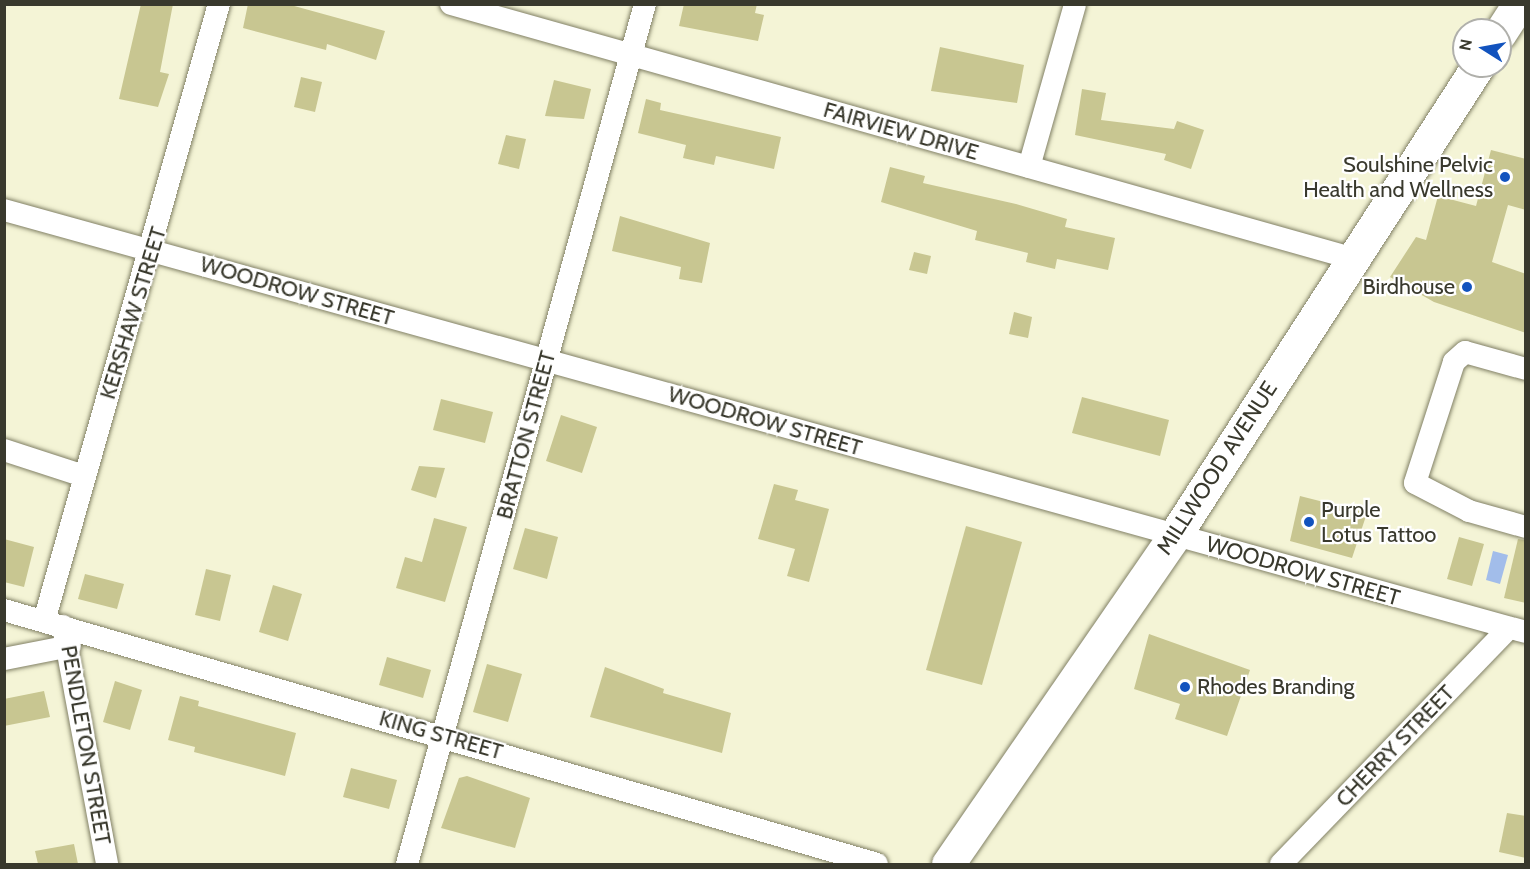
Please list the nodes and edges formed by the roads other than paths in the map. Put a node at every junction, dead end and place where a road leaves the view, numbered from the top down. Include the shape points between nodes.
1 (219, 4) edge
2 (451, 4) edge
3 (645, 4) edge
4 (1075, 4) edge
5 (1519, 4) edge
6 (1510, 18) edge
7 (631, 56) junction
8 (1470, 78) edge
9 (1029, 167) junction
10 (4, 210) edge
11 (152, 251) junction
12 (1352, 258) junction
13 (547, 361) junction
14 (1526, 369) edge
15 (4, 450) edge
16 (84, 476) junction
17 (1526, 527) edge
18 (1175, 535) junction
19 (4, 610) edge
20 (1517, 630) edge
21 (59, 631) junction
22 (4, 659) edge
23 (444, 735) junction
24 (107, 864) edge
25 (406, 864) edge
26 (877, 864) edge
27 (948, 864) edge
28 (1281, 864) edge

1 - 11 street, KERSHAW STREET
2 - 7 street, FAIRVIEW DRIVE
3 - 7 street, BRATTON STREET
4 - 9 street
5 - 6 main road
7 - 9 street, FAIRVIEW DRIVE
7 - 13 street, BRATTON STREET
8 - 12 main road, MILLWOOD AVENUE
9 - 12 street, FAIRVIEW DRIVE
10 - 11 street, WOODROW STREET
11 - 13 street, WOODROW STREET
11 - 16 street, KERSHAW STREET
12 - 18 main road, MILLWOOD AVENUE
13 - 18 street, WOODROW STREET
13 - 23 street, BRATTON STREET
14 - 17 street via 1465,352 1454,362 1415,483 1469,511
15 - 16 street
16 - 21 street, KERSHAW STREET
18 - 20 street, WOODROW STREET
18 - 27 main road, MILLWOOD AVENUE
19 - 21 street, KING STREET
20 - 28 street, CHERRY STREET
21 - 22 street
21 - 23 street, KING STREET
21 - 24 street, PENDLETON STREET
23 - 25 street, BRATTON STREET
23 - 26 street, KING STREET

